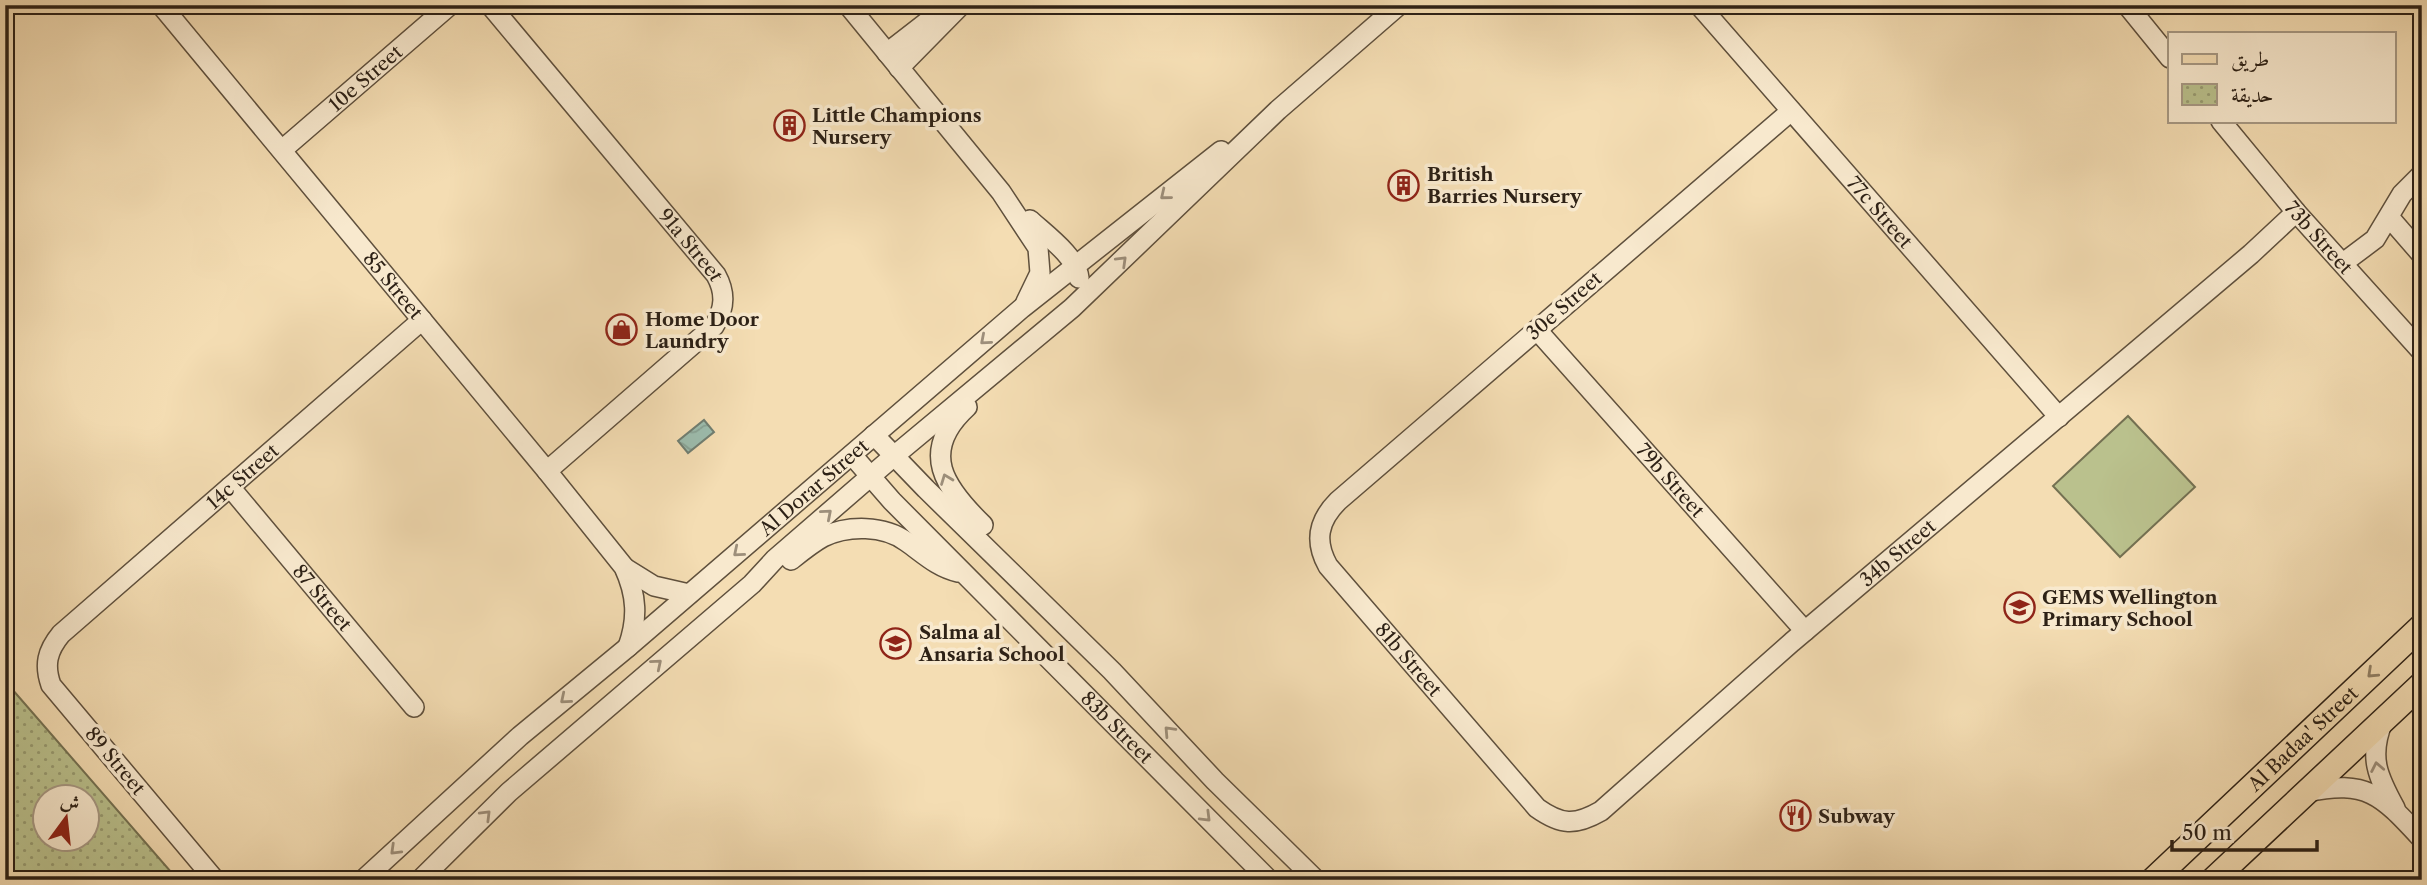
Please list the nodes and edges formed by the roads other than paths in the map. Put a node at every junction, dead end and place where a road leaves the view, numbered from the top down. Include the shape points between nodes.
1 (162, 5) edge
2 (450, 5) edge
3 (490, 5) edge
4 (848, 5) edge
5 (948, 5) edge
6 (961, 5) edge
7 (1399, 5) edge
8 (1699, 5) edge
9 (2127, 5) edge
10 (2168, 56) edge
11 (893, 61) junction
12 (1278, 110) junction
13 (1791, 111) junction
14 (2222, 122) edge
15 (282, 150) junction
16 (2422, 174) edge
17 (1001, 192) junction
18 (2300, 217) junction
19 (2389, 217) junction
20 (2422, 255) edge
21 (2343, 263) junction
22 (1076, 266) junction
23 (1022, 308) junction
24 (1072, 308) junction
25 (422, 320) junction
26 (1537, 330) junction
27 (2422, 352) edge
28 (1001, 366) junction
29 (2059, 417) junction
30 (874, 435) junction
31 (852, 455) junction
32 (894, 456) junction
33 (547, 471) junction
34 (872, 475) junction
35 (230, 487) junction
36 (1338, 501) joint
37 (624, 568) junction
38 (964, 573) junction
39 (1013, 573) junction
40 (752, 583) junction
41 (689, 594) junction
42 (2422, 626) edge
43 (1805, 631) junction
44 (61, 634) joint
45 (628, 647) junction
46 (2422, 684) edge
47 (414, 706) dead end
48 (2383, 720) junction
49 (2307, 792) junction
50 (1537, 808) joint
51 (2397, 812) junction
52 (2422, 839) edge
53 (1246, 856) junction
54 (215, 880) edge
55 (363, 880) edge
56 (420, 880) edge
57 (1247, 880) edge
58 (1269, 880) edge
59 (1316, 880) edge
60 (2153, 880) edge
61 (2213, 880) edge

1 - 15 street, 85 Street
2 - 15 street, 10e Street
3 - 33 street, 91a Street via 716,275 723,292 722,310 714,326
4 - 11 street
5 - 11 street
6 - 11 street
7 - 12 street, Al Dorar Street
8 - 13 street, 77c Street
9 - 10 street
11 - 17 street
12 -> 22 street, Al Dorar Street
24 -> 12 street, Al Dorar Street
13 - 26 street, 30e Street
13 - 29 street, 77c Street
14 - 18 street, 73b Street
15 - 25 street, 85 Street
16 - 19 street via 2402,194
17 - 22 street
17 - 23 street via 1038,248 1041,261 1036,285
18 - 21 street, 73b Street
18 - 29 street, 34b Street via 2279,240 2251,254
19 - 20 street
19 - 21 street via 2366,247
21 - 27 street, 73b Street
22 - 23 street, Al Dorar Street
22 - 24 street via 1079,281
23 -> 30 street, Al Dorar Street
24 - 28 street, Al Dorar Street
25 - 33 street, 85 Street
25 - 35 street, 14c Street
26 - 36 street, 30e Street
26 - 43 street, 79b Street
28 - 32 street, Al Dorar Street
39 -> 28 street, 83b Street via 1002,546 949,487 941,460 950,425
29 - 43 street, 34b Street
30 - 31 street, Al Dorar Street
30 - 32 street, 83b Street
31 - 34 street, 83b Street
31 -> 41 street, Al Dorar Street
32 - 34 street, Al Dorar Street
32 - 39 street, 83b Street
33 - 37 street, 85 Street
34 - 38 street, 83b Street
40 -> 34 street, Al Dorar Street
35 - 44 street, 14c Street
35 - 47 street, 87 Street
36 - 50 street, 81b Street via 1327,512 1319,532 1328,566
37 - 41 street, 85 Street via 654,586
37 - 45 street, 85 Street via 636,615
38 - 40 street, 83b Street via 939,565 890,533 859,529 823,537
38 -> 53 street, 83b Street
59 -> 39 street, 83b Street
56 -> 40 street, Al Dorar Street via 509,792
41 - 45 street, Al Dorar Street
42 -> 60 main road, Al Badaa' Street
43 - 50 street, 34b Street via 1601,811 1586,820 1568,822
44 - 54 street, 89 Street via 47,658 51,685
45 -> 55 street, Al Dorar Street via 520,736
46 - 48 main road
48 - 49 main road
51 -> 48 street via 2376,764 2376,740
49 - 51 street via 2358,788
49 - 61 main road
51 - 52 street
53 - 57 street
53 - 58 street, 83b Street

